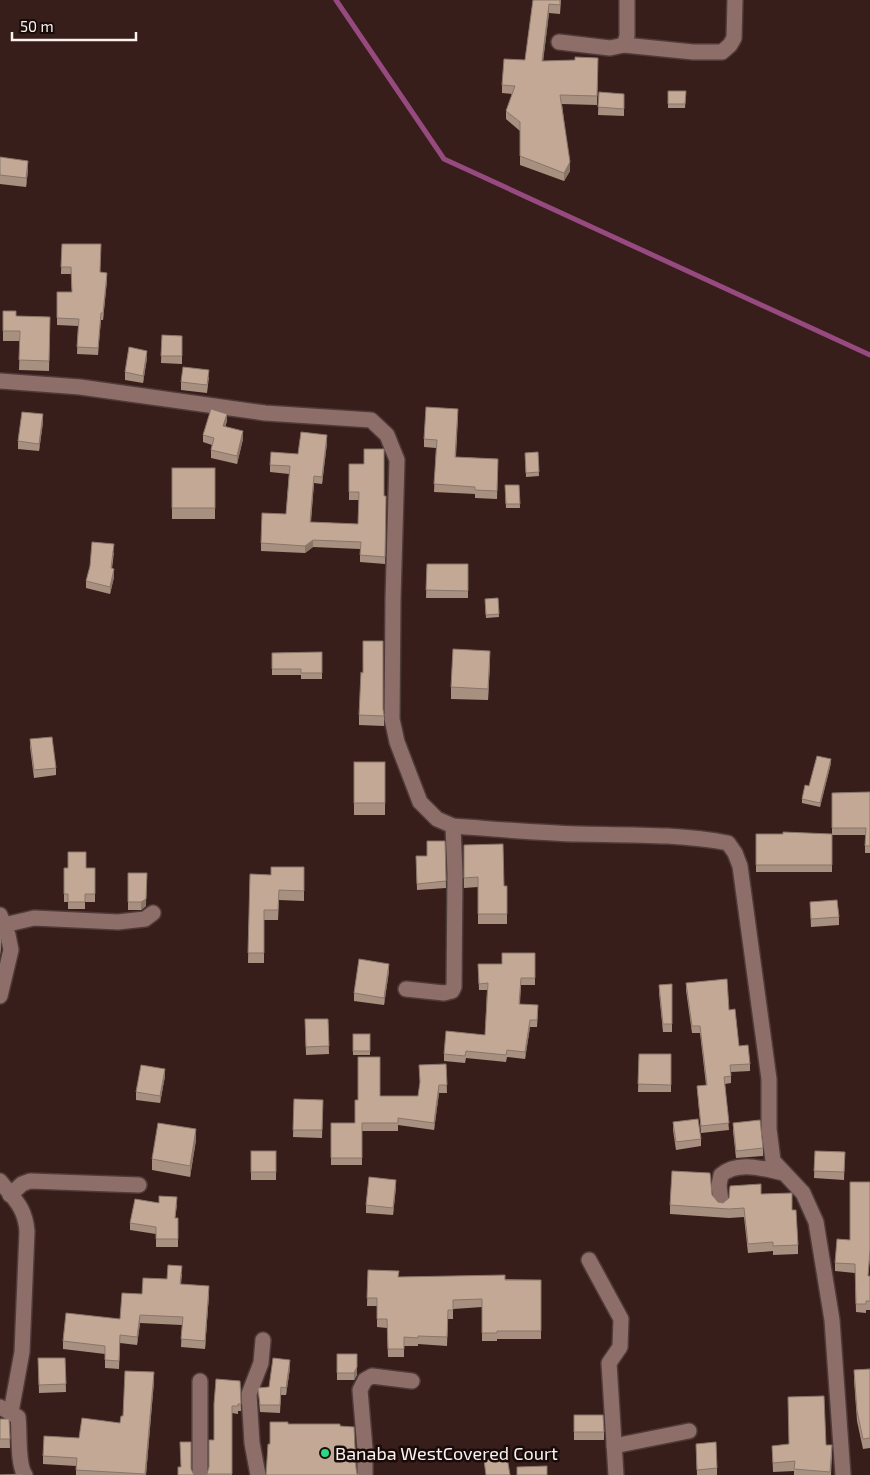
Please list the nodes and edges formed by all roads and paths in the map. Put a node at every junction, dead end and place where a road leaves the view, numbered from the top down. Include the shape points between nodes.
1 (627, 0) edge
2 (735, 0) edge
3 (559, 42) dead end
4 (624, 45) junction
5 (0, 381) edge
6 (453, 826) junction
7 (153, 913) dead end
8 (2, 920) edge
9 (406, 989) dead end
10 (0, 996) edge
11 (784, 1173) junction
12 (3, 1186) edge
13 (139, 1186) dead end
14 (721, 1202) edge
15 (589, 1260) dead end
16 (263, 1340) dead end
17 (200, 1381) dead end
18 (412, 1381) dead end
19 (6, 1409) edge
20 (689, 1431) dead end
21 (614, 1446) junction
22 (25, 1475) edge
23 (200, 1475) edge
24 (258, 1475) edge
25 (365, 1475) edge
26 (616, 1475) edge
27 (843, 1475) edge

1 - 4 street
2 - 4 street via 734,38 722,52
3 - 4 street via 610,48
5 - 6 street via 80,387 265,413 371,420 387,435 397,460 392,719 397,742 420,802 437,819
6 - 9 street via 454,987 444,993
6 - 11 street via 728,843 740,866 769,1079 768,1129 773,1161
7 - 8 street via 145,918 118,922 34,918
8 - 10 street via 11,950
11 - 14 street via 746,1166 726,1170 719,1185
11 - 27 street via 803,1194 816,1222 832,1320
12 - 13 street via 30,1181
12 - 19 street via 26,1217 27,1231 22,1352
15 - 21 street via 621,1319 620,1347 609,1363
16 - 24 street via 260,1363 249,1394
17 - 23 street
18 - 25 street via 372,1376 365,1380 360,1390
19 - 22 street via 18,1417
20 - 21 street
21 - 26 street

